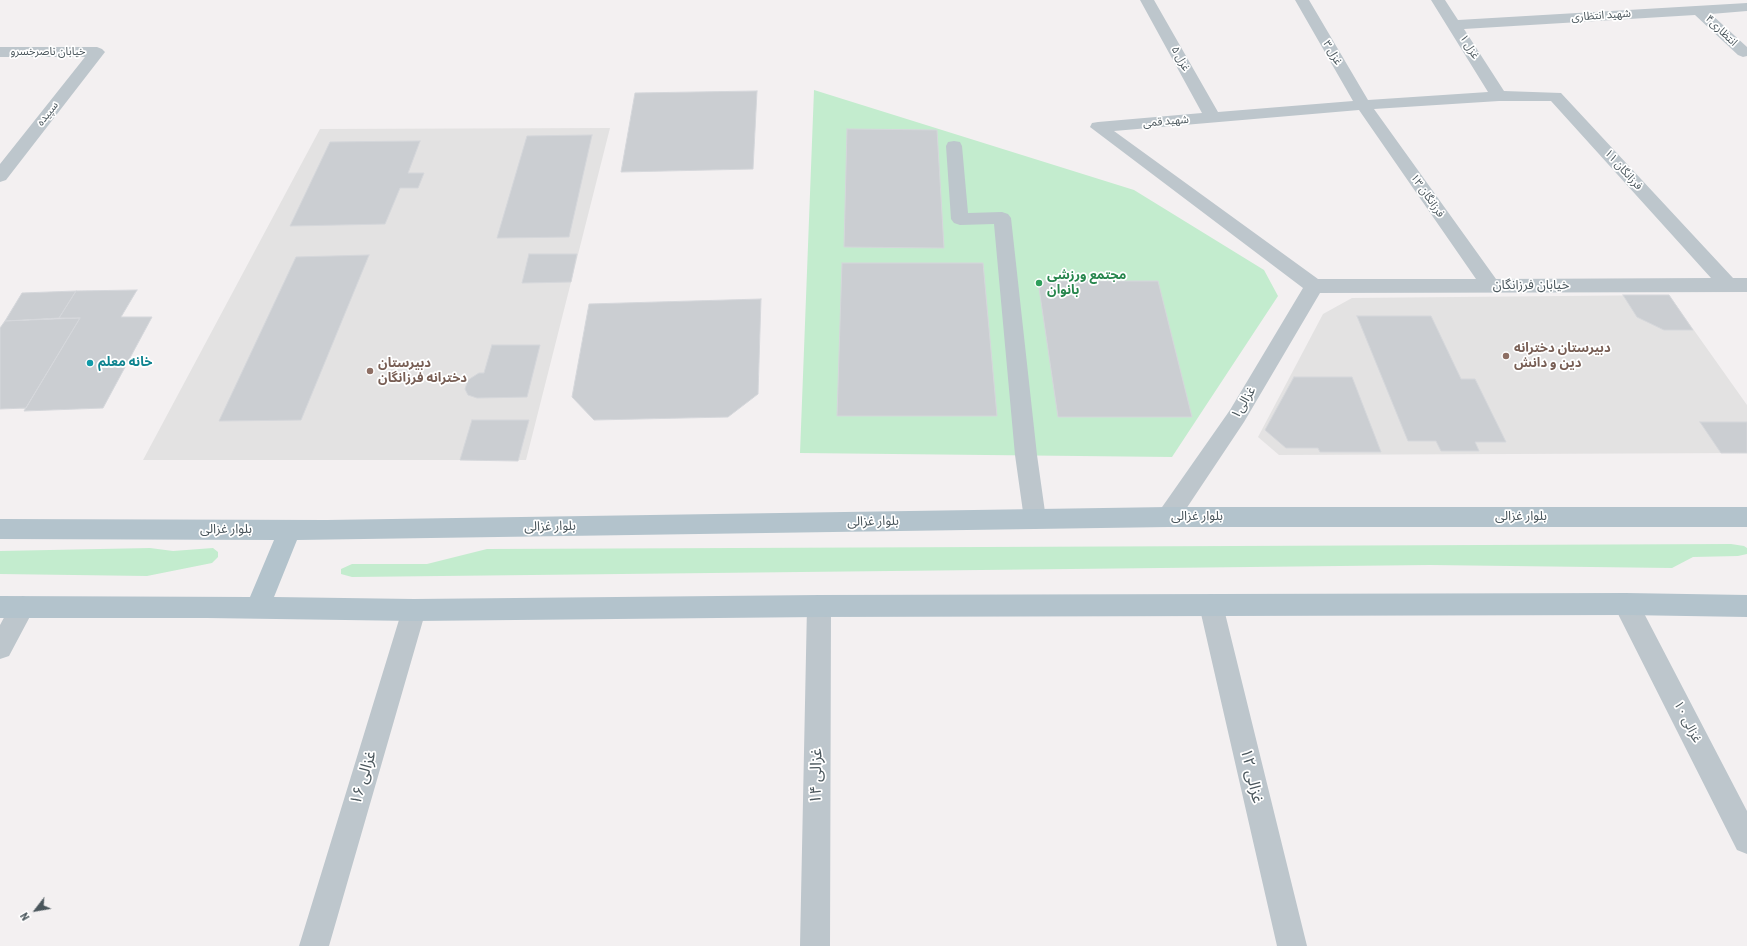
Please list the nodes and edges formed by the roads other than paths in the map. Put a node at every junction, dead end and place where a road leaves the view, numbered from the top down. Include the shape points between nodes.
1 (1147, 0) edge
2 (1302, 0) edge
3 (1438, 0) edge
4 (1747, 7) edge
5 (1699, 10) junction
6 (1456, 25) junction
7 (0, 52) edge
8 (97, 52) joint
9 (1743, 52) dead end
10 (1499, 96) junction
11 (1363, 105) junction
12 (1213, 118) junction
13 (954, 146) dead end
14 (0, 176) edge
15 (1728, 285) junction
16 (1747, 285) edge
17 (1314, 286) junction
18 (1491, 286) junction
19 (1747, 517) edge
20 (1168, 518) junction
21 (1034, 519) junction
22 (0, 529) edge
23 (290, 530) junction
24 (1626, 604) junction
25 (1211, 605) junction
26 (819, 606) junction
27 (1747, 606) edge
28 (11, 607) edge
29 (257, 608) junction
30 (414, 610) junction
31 (0, 648) edge
32 (1747, 840) edge
33 (314, 946) edge
34 (815, 946) edge
35 (1292, 946) edge

1 - 12 street, غزل ۵
2 - 11 street, غزل ۳
3 - 6 street, غزل ۱
4 - 5 street, شهید انتظاری
5 - 6 street, شهید انتظاری
5 - 9 street, انتظاری۴
6 - 10 street, غزل ۱
7 - 8 street, خیابان ناصرخسرو
8 - 14 street, سپیده
10 - 11 street, شهید قمی
10 - 15 street, فرزانگان ۱۱ via 1555,96
11 - 12 street, شهید قمی
11 - 18 street, فرزانگان ۱۳
12 - 17 street, شهید قمی via 1098,127
13 - 21 street via 960,219 1002,218
15 - 16 street, خیابان فرزانگان
15 - 18 street, خیابان فرزانگان
17 - 18 street, خیابان فرزانگان
17 - 20 street, غزالی۱ via 1237,416
19 - 20 main road, بلوار غزالی
20 - 21 main road, بلوار غزالی
21 - 23 main road, بلوار غزالی
22 - 23 main road, بلوار غزالی
23 - 29 main road
24 - 25 main road
24 - 27 main road
24 - 32 street, غزالی ۱۰
25 - 26 main road
25 - 35 street, غزالی ۱۲
26 - 30 main road
26 - 34 street, غزالی ۱۴
28 - 29 main road
28 - 31 street
29 - 30 main road
30 - 33 street, غزالی ۱۶

